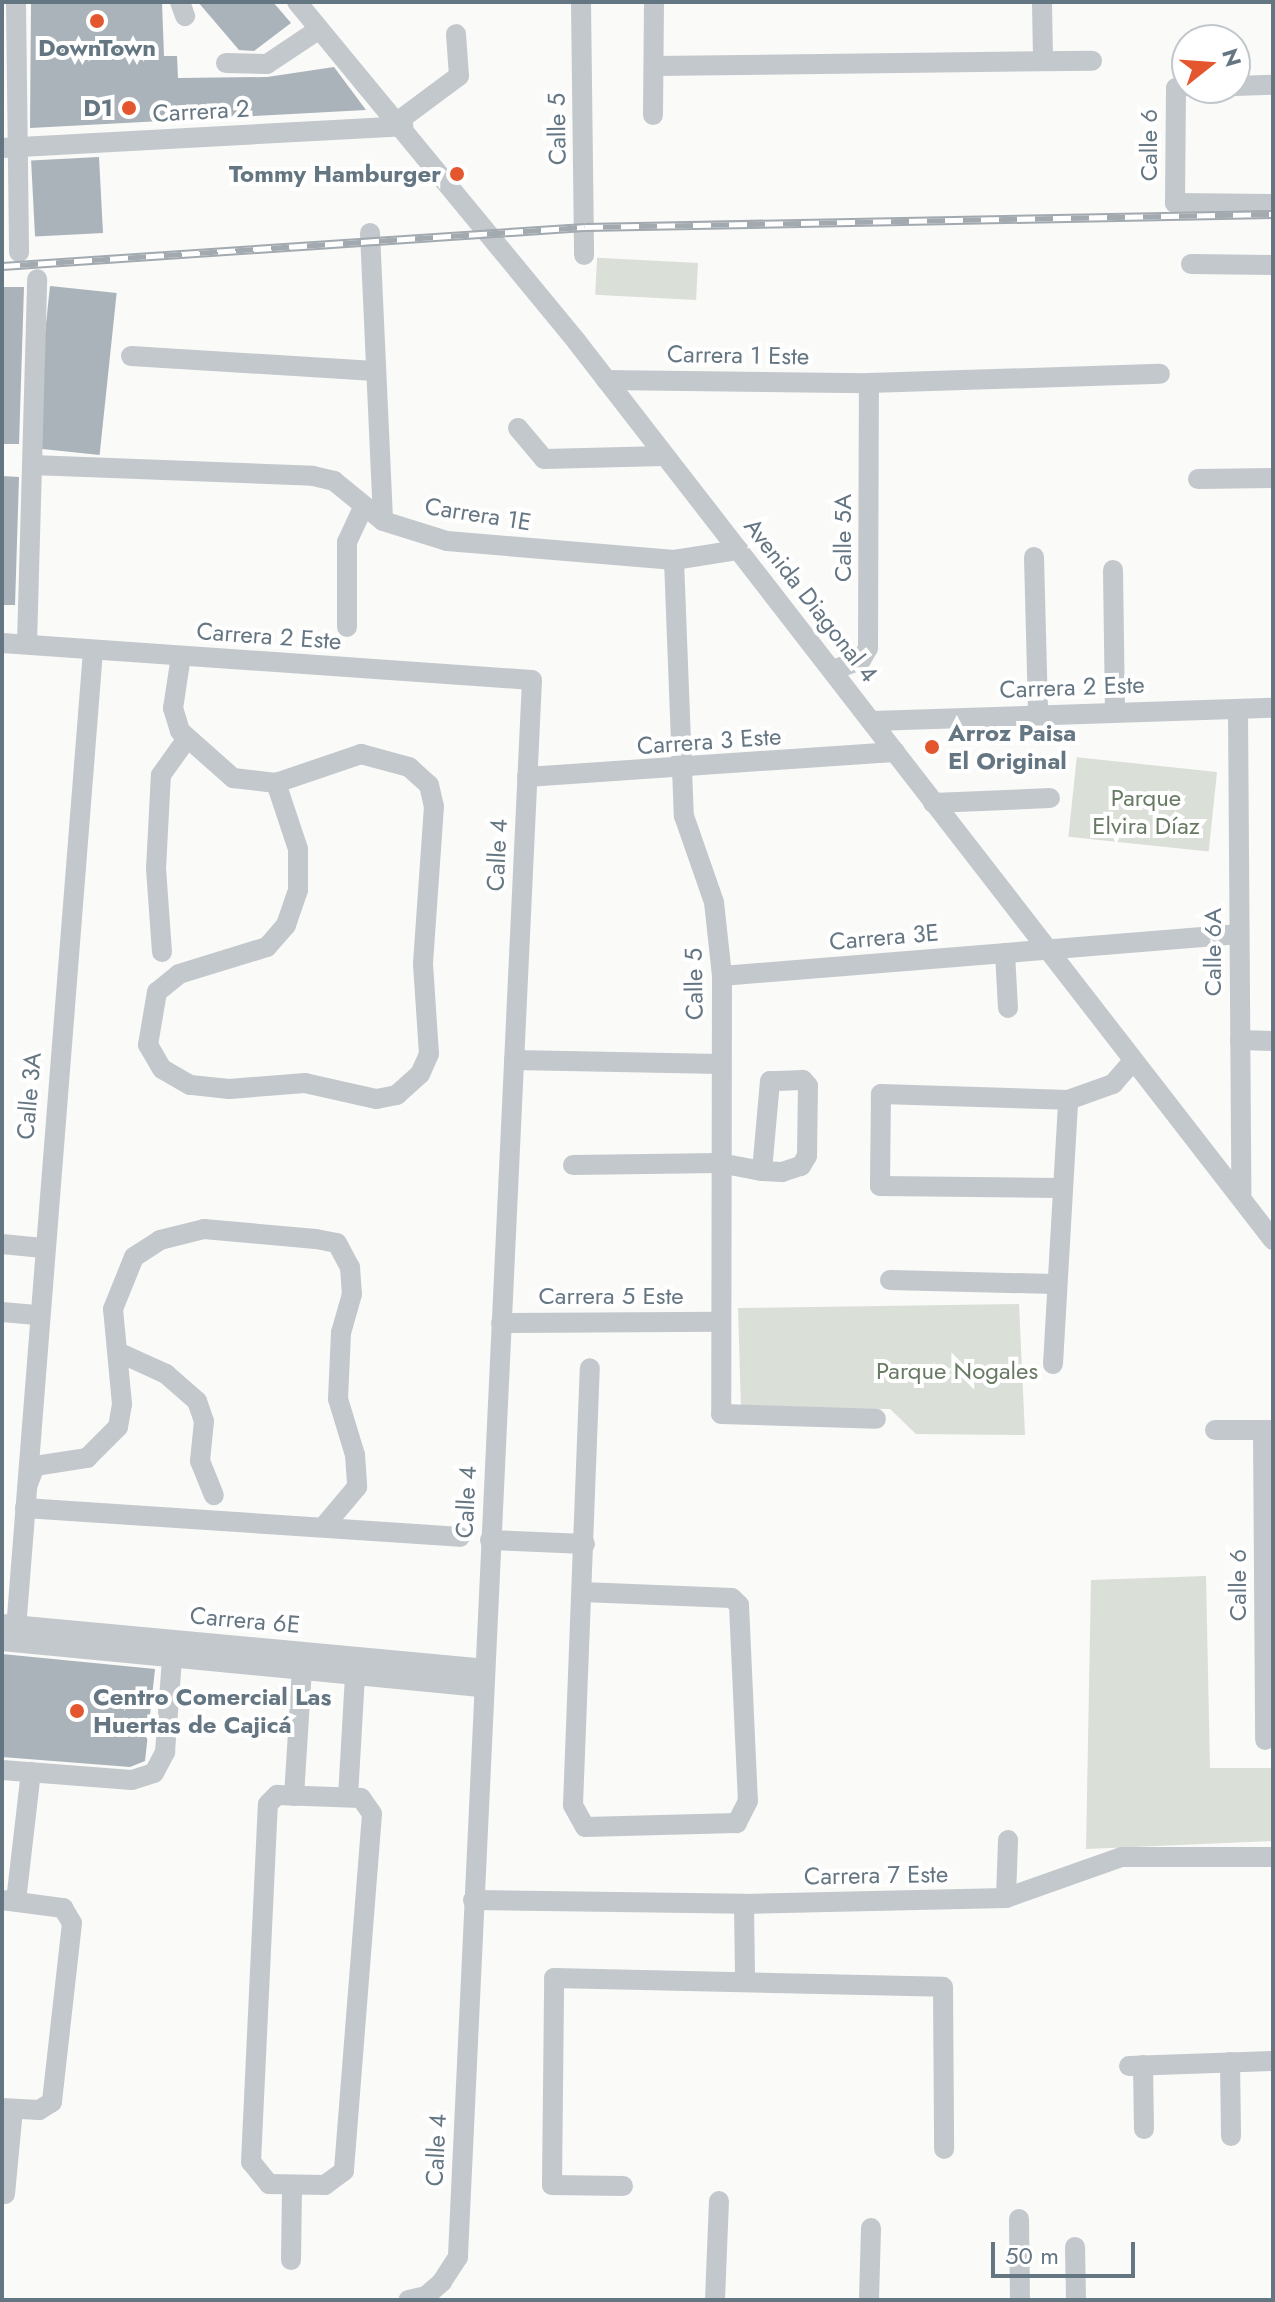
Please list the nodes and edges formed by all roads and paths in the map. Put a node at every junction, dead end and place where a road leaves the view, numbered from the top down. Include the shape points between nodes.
1 (16, 2) edge
2 (297, 2) edge
3 (581, 2) edge
4 (654, 2) edge
5 (1042, 2) edge
6 (318, 30) junction
7 (456, 34) dead end
8 (1043, 61) junction
9 (1092, 61) dead end
10 (226, 63) dead end
11 (656, 66) junction
12 (1273, 85) edge
13 (1251, 86) edge
14 (1180, 104) edge
15 (653, 115) dead end
16 (400, 124) junction
17 (10, 147) edge
18 (1273, 204) edge
19 (370, 233) dead end
20 (19, 252) dead end
21 (584, 255) dead end
22 (1191, 264) dead end
23 (1273, 265) edge
24 (37, 279) dead end
25 (131, 356) dead end
26 (375, 371) junction
27 (1160, 374) dead end
28 (606, 380) junction
29 (869, 383) junction
30 (518, 428) dead end
31 (664, 456) junction
32 (32, 465) junction
33 (1273, 478) edge
34 (1198, 479) dead end
35 (363, 508) junction
36 (383, 521) junction
37 (738, 550) junction
38 (1034, 557) dead end
39 (674, 560) junction
40 (1113, 570) dead end
41 (347, 627) dead end
42 (2, 643) edge
43 (27, 644) junction
44 (93, 650) junction
45 (181, 656) junction
46 (833, 670) junction
47 (532, 680) joint
48 (1273, 708) edge
49 (1238, 709) junction
50 (1115, 712) junction
51 (1038, 713) junction
52 (873, 721) junction
53 (186, 740) junction
54 (895, 752) junction
55 (679, 771) junction
56 (527, 777) junction
57 (276, 783) junction
58 (1050, 798) dead end
59 (933, 803) junction
60 (1239, 934) junction
61 (1050, 950) junction
62 (162, 952) dead end
63 (1005, 953) junction
64 (722, 976) junction
65 (1008, 1008) dead end
66 (1240, 1040) junction
67 (1273, 1041) edge
68 (514, 1060) junction
69 (1131, 1063) junction
70 (720, 1064) junction
71 (1068, 1100) junction
72 (720, 1163) junction
73 (573, 1165) dead end
74 (762, 1171) junction
75 (1060, 1188) junction
76 (1241, 1195) junction
77 (1273, 1240) edge
78 (2, 1244) edge
79 (43, 1248) junction
80 (890, 1280) dead end
81 (1055, 1284) junction
82 (2, 1312) edge
83 (36, 1315) junction
84 (720, 1322) junction
85 (501, 1323) junction
86 (120, 1353) junction
87 (1053, 1364) dead end
88 (590, 1368) dead end
89 (876, 1419) dead end
90 (1215, 1430) dead end
91 (1268, 1430) edge
92 (27, 1487) junction
93 (214, 1495) dead end
94 (25, 1508) junction
95 (325, 1525) junction
96 (460, 1537) dead end
97 (490, 1540) junction
98 (585, 1544) junction
99 (582, 1592) junction
100 (9, 1633) edge
101 (172, 1658) junction
102 (302, 1670) junction
103 (355, 1675) junction
104 (484, 1678) junction
105 (1265, 1740) dead end
106 (2, 1770) edge
107 (31, 1772) junction
108 (294, 1796) junction
109 (348, 1797) junction
110 (1008, 1840) dead end
111 (1273, 1857) edge
112 (1006, 1898) junction
113 (9, 1900) edge
114 (473, 1900) junction
115 (744, 1904) junction
116 (745, 1979) junction
117 (1273, 2061) edge
118 (1230, 2062) junction
119 (8, 2108) edge
120 (1144, 2129) dead end
121 (1231, 2136) dead end
122 (944, 2149) dead end
123 (623, 2186) dead end
124 (292, 2187) junction
125 (5, 2194) dead end
126 (719, 2201) dead end
127 (1019, 2219) dead end
128 (871, 2228) dead end
129 (1075, 2247) dead end
130 (291, 2260) dead end
131 (408, 2300) edge
132 (715, 2300) edge
133 (869, 2300) edge
134 (1020, 2300) edge
135 (1076, 2300) edge

1 - 17 street
2 - 6 street, Avenida Diagonal 4
3 - 21 street, Calle 5
4 - 11 street
5 - 8 street
6 - 10 street via 267,64
6 - 16 street, Avenida Diagonal 4
7 - 16 street via 459,76
8 - 9 street
8 - 11 street
11 - 15 street
12 - 13 street
14 - 18 street, Calle 6 via 1175,203
16 - 17 street, Carrera 2
16 - 28 street, Avenida Diagonal 4
17 - 20 street
19 - 26 street
22 - 23 street
24 - 32 street
25 - 26 street
26 - 36 street
27 - 29 street, Carrera 1 Este
28 - 29 street, Carrera 1 Este
28 - 31 street, Avenida Diagonal 4
29 - 46 street, Calle 5A via 868,648 861,660
30 - 31 street via 538,457 572,461
31 - 37 street, Avenida Diagonal 4
32 - 35 street, Carrera 1E via 313,476 334,481
32 - 43 street
33 - 34 street
35 - 36 street, Carrera 1E
35 - 41 street via 347,542
36 - 39 street, Carrera 1E via 447,541
37 - 39 street, Carrera 1E
37 - 46 street, Avenida Diagonal 4
38 - 51 street
39 - 55 street, Calle 5
40 - 50 street
42 - 43 street, Carrera 2 Este
43 - 44 street, Carrera 2 Este
44 - 45 street, Carrera 2 Este
44 - 79 street, Calle 3A
45 - 47 street, Carrera 2 Este
45 - 53 street via 173,708
46 - 52 street, Avenida Diagonal 4
47 - 56 street, Calle 4
48 - 49 street, Carrera 2 Este
49 - 50 street, Carrera 2 Este
49 - 60 street, Calle 6A
50 - 51 street, Carrera 2 Este
51 - 52 street, Carrera 2 Este
52 - 54 street, Avenida Diagonal 4
53 - 57 street via 233,778
53 - 62 street via 161,775 156,883
54 - 55 street, Carrera 3 Este
54 - 59 street, Avenida Diagonal 4
55 - 56 street, Carrera 3 Este
55 - 64 street, Calle 5 via 693,853 714,902
56 - 68 street, Calle 4
57 - 57 street via 361,754 409,767 429,785 434,806 423,964 429,1054 420,1074 397,1095 376,1099 305,1083 229,1089 190,1085 162,1069 148,1045 157,992 179,974 267,947 286,925 298,890 298,849
58 - 59 street
59 - 61 street, Avenida Diagonal 4
60 - 61 street, Carrera 3E
60 - 66 street, Calle 6A
61 - 63 street, Carrera 3E
61 - 69 street, Avenida Diagonal 4
63 - 64 street, Carrera 3E
63 - 65 street
64 - 70 street, Calle 5
66 - 67 street
66 - 76 street, Calle 6A
68 - 70 street
68 - 85 street, Calle 4
69 - 71 street via 1113,1084
69 - 76 street, Avenida Diagonal 4
70 - 72 street, Calle 5
71 - 75 street
71 - 75 street via 881,1094 880,1186
72 - 73 street
72 - 74 street
72 - 84 street, Calle 5
74 - 74 street via 770,1081 803,1080 808,1086 807,1156 782,1172
75 - 81 street
76 - 77 street, Avenida Diagonal 4
78 - 79 street
79 - 83 street, Calle 3A
80 - 81 street
81 - 87 street
82 - 83 street
83 - 92 street, Calle 3A
84 - 85 street, Carrera 5 Este
84 - 89 street, Calle 5 via 721,1414
85 - 97 street, Calle 4
86 - 92 street via 122,1404 118,1427 105,1446 68,1465 35,1466
86 - 93 street via 166,1374 197,1401 204,1421 200,1461
86 - 95 street via 113,1309 120,1281 134,1257 160,1240 204,1229 337,1243 350,1267 338,1399 355,1455 357,1487
88 - 98 street
90 - 91 street
91 - 105 street, Calle 6
92 - 94 street, Calle 3A
94 - 95 street
94 - 100 street, Calle 3A
95 - 96 street
97 - 98 street
97 - 104 street, Calle 4
98 - 99 street
99 - 99 street via 573,1805 578,1818 585,1827 737,1823 748,1801 739,1605 732,1598
100 - 101 street, Carrera 6E
100 - 104 street, Carrera 6E
101 - 102 street, Carrera 6E
101 - 107 street via 165,1752 154,1773 132,1780
102 - 103 street, Carrera 6E
102 - 108 street
103 - 104 street, Carrera 6E
103 - 109 street
104 - 114 street, Calle 4
106 - 107 street
107 - 113 street
108 - 109 street
108 - 124 street via 277,1795 268,1804 251,2162 269,2184
109 - 124 street via 361,1798 372,1814 344,2171 335,2183
110 - 112 street
111 - 112 street, Carrera 7 Este via 1122,1857
112 - 115 street, Carrera 7 Este
113 - 119 street via 63,1908 72,1923 52,2102 39,2110
114 - 115 street, Carrera 7 Este
114 - 131 street, Calle 4 via 458,2257 426,2296
115 - 116 street
116 - 122 street via 943,1987
116 - 123 street via 554,1978 552,2185
117 - 118 street
118 - 120 street via 1136,2066
118 - 121 street
119 - 125 street
124 - 130 street
126 - 132 street
127 - 134 street
128 - 133 street
129 - 135 street

